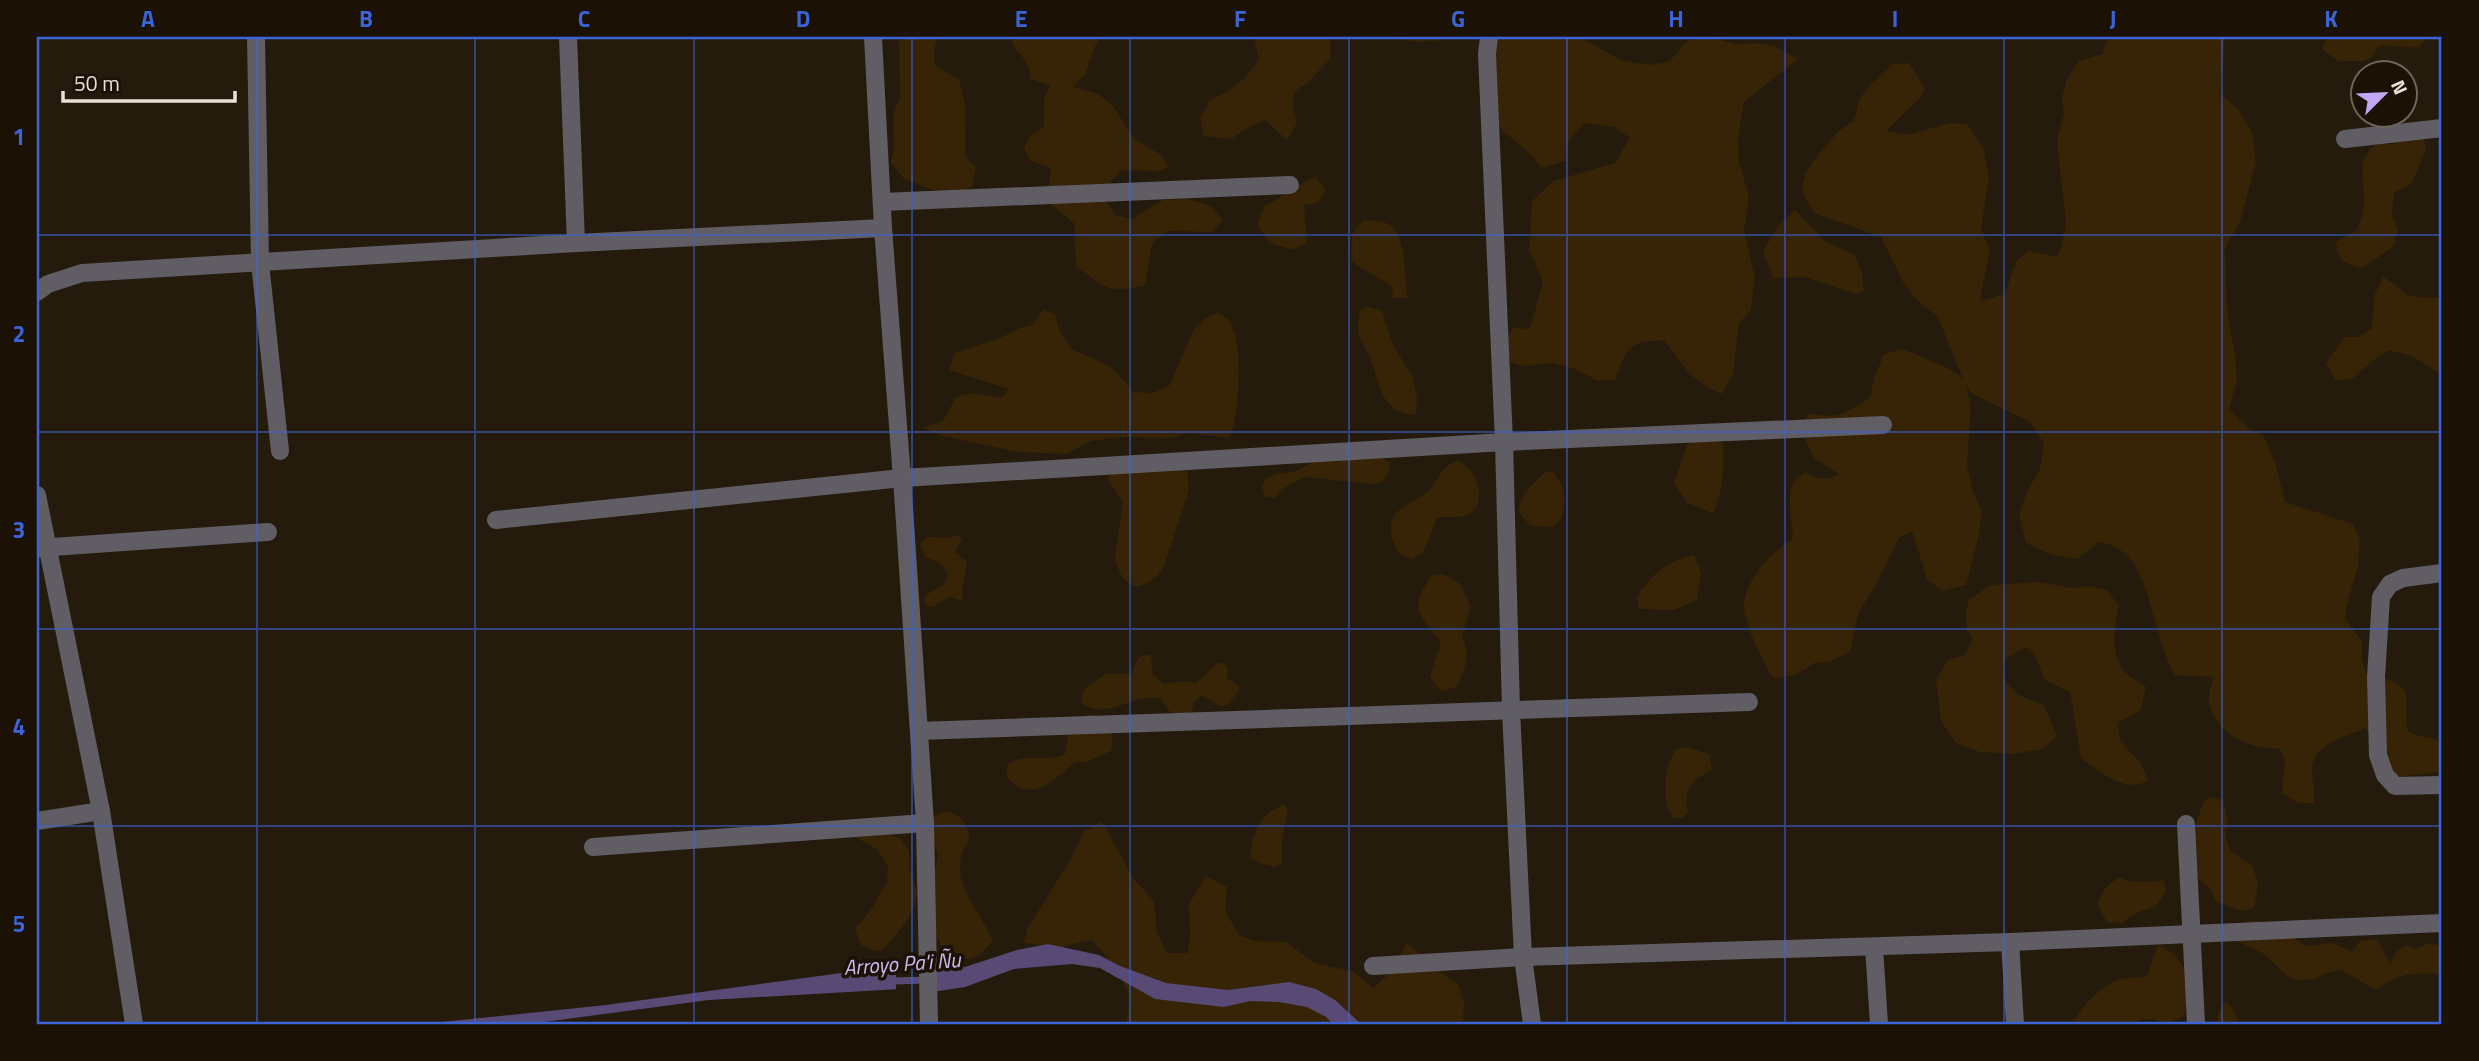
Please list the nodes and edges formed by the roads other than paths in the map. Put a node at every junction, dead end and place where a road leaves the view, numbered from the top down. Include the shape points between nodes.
1 (256, 37) edge
2 (568, 37) edge
3 (873, 37) edge
4 (1489, 37) edge
5 (2442, 128) edge
6 (2345, 139) dead end
7 (1290, 185) dead end
8 (882, 202) junction
9 (883, 228) junction
10 (576, 243) junction
11 (260, 263) junction
12 (37, 292) edge
13 (1883, 425) dead end
14 (1504, 442) junction
15 (279, 451) dead end
16 (902, 478) junction
17 (37, 495) edge
18 (496, 520) dead end
19 (268, 532) dead end
20 (42, 548) edge
21 (2442, 573) edge
22 (1749, 702) dead end
23 (1511, 710) junction
24 (919, 731) junction
25 (2442, 785) edge
26 (100, 811) junction
27 (37, 821) edge
28 (925, 823) junction
29 (2186, 824) dead end
30 (593, 846) dead end
31 (2442, 923) edge
32 (2190, 936) junction
33 (2010, 942) junction
34 (1874, 947) junction
35 (1523, 957) junction
36 (1373, 966) dead end
37 (134, 1024) edge
38 (929, 1024) edge
39 (1532, 1024) edge
40 (1879, 1024) edge
41 (2015, 1024) edge
42 (2196, 1024) edge

1 - 11 street
2 - 10 street
3 - 8 street
4 - 14 street
5 - 6 street
7 - 8 street
8 - 9 street
9 - 10 street
9 - 16 street
10 - 11 street
11 - 12 street via 82,273
11 - 15 street
13 - 14 street
14 - 16 street
14 - 23 street
16 - 18 street
16 - 24 street
17 - 20 street
19 - 20 street
20 - 26 street
21 - 25 street via 2403,578 2390,584 2381,597 2376,677 2378,755 2385,775 2395,786
22 - 23 street
23 - 24 street
23 - 35 street
24 - 28 street
26 - 27 street
26 - 37 street
28 - 30 street
28 - 38 street
29 - 32 street
31 - 32 street
32 - 33 street
32 - 42 street
33 - 34 street
33 - 41 street
34 - 35 street
34 - 40 street
35 - 36 street
35 - 39 street

